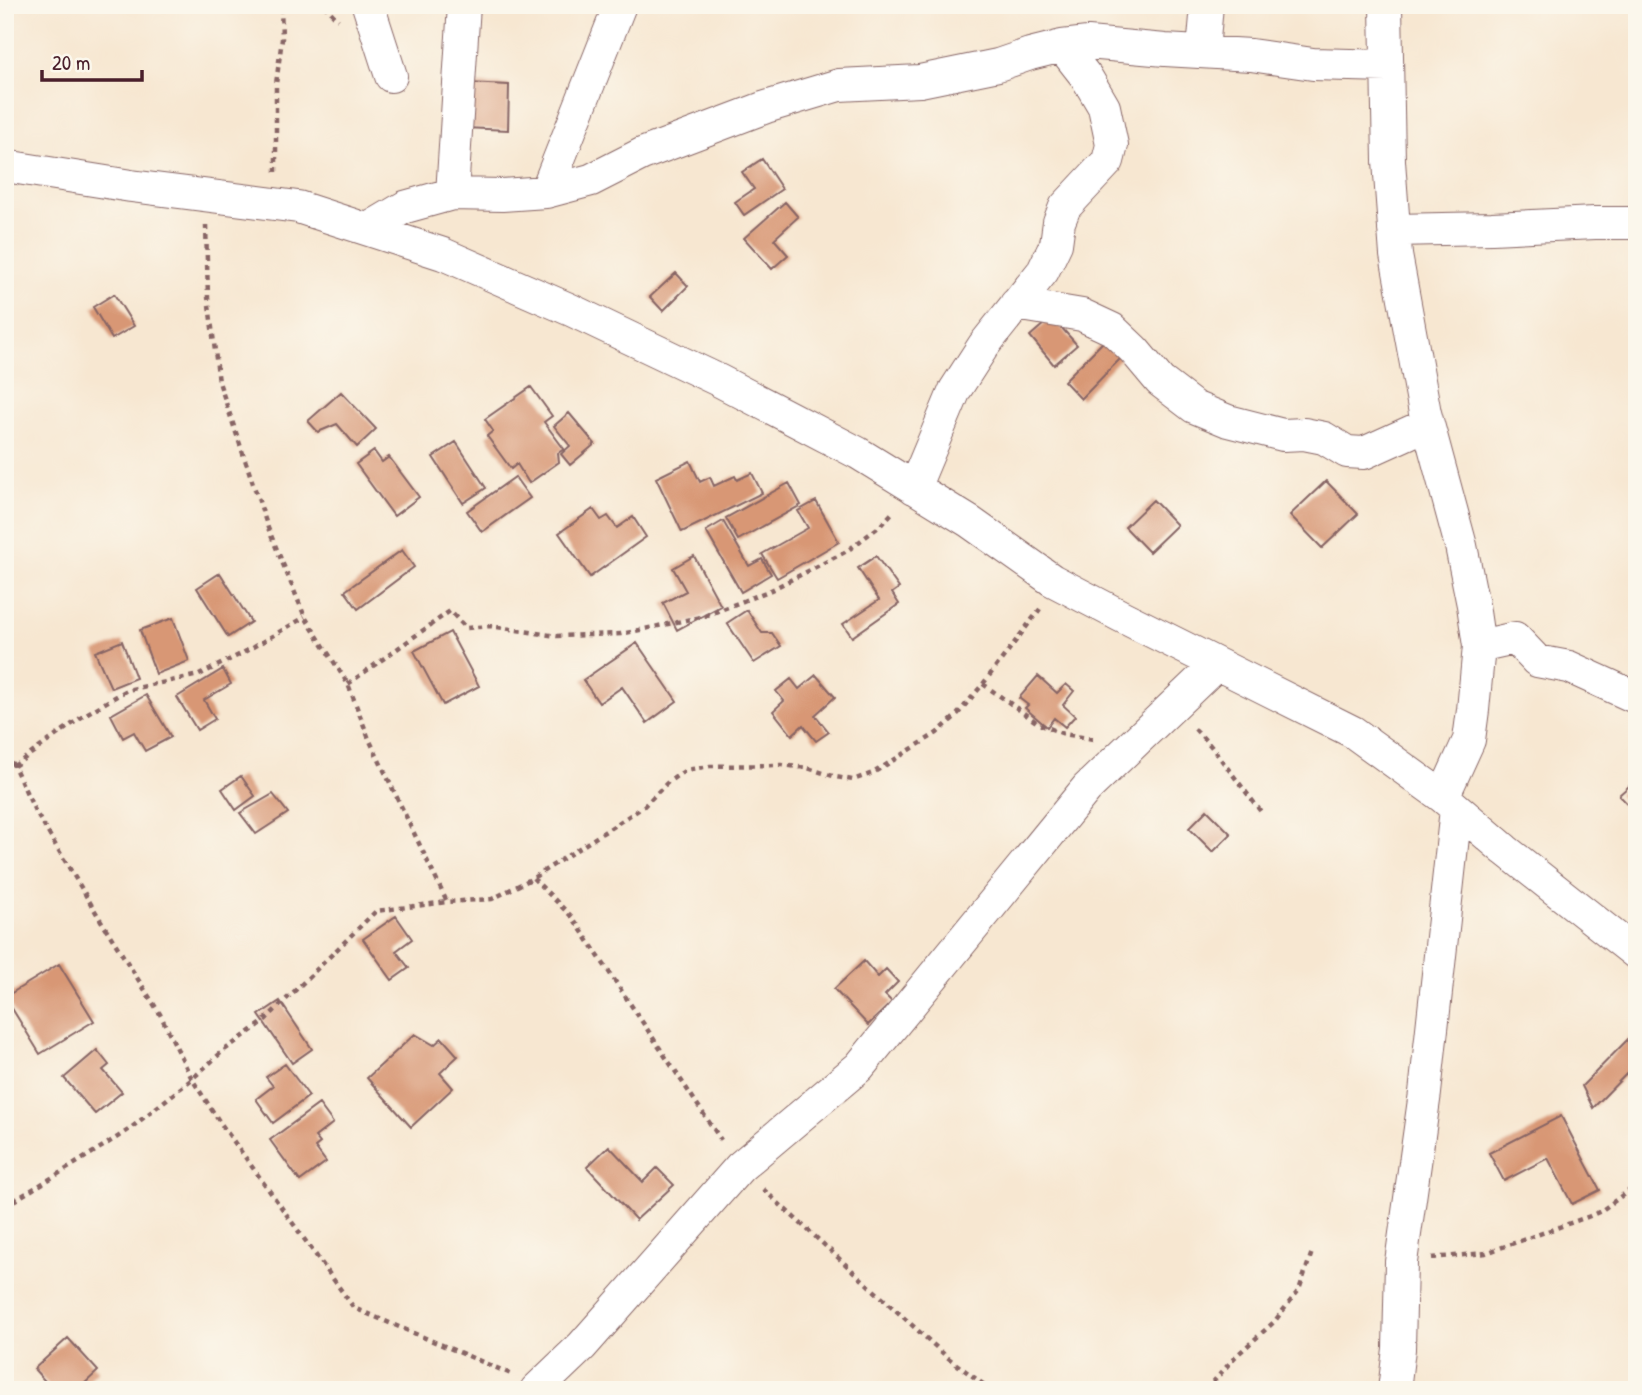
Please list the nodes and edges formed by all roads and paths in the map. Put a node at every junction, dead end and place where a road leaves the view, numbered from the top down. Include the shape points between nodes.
1 (281, 5) edge
2 (368, 5) edge
3 (464, 5) edge
4 (620, 5) edge
5 (1207, 5) edge
6 (1386, 5) edge
7 (1062, 46) junction
8 (1203, 51) junction
9 (1387, 66) junction
10 (391, 76) dead end
11 (5, 166) edge
12 (546, 191) junction
13 (452, 194) junction
14 (206, 196) junction
15 (276, 204) junction
16 (1637, 223) edge
17 (368, 229) junction
18 (1394, 230) junction
19 (1016, 304) junction
20 (1428, 424) junction
21 (914, 488) junction
22 (1060, 584) junction
23 (305, 617) junction
24 (1479, 646) junction
25 (1217, 664) junction
26 (348, 684) junction
27 (984, 684) junction
28 (1637, 698) edge
29 (1170, 709) junction
30 (1095, 739) dead end
31 (5, 754) edge
32 (12, 764) junction
33 (5, 767) edge
34 (1450, 803) junction
35 (1262, 813) dead end
36 (447, 902) junction
37 (1637, 954) edge
38 (192, 1079) junction
39 (1637, 1194) edge
40 (5, 1206) edge
41 (1312, 1252) dead end
42 (1401, 1262) junction
43 (525, 1382) edge
44 (1206, 1390) edge
45 (1394, 1390) edge

1 - 15 path
2 - 10 street
3 - 13 street
4 - 12 street
5 - 8 street
6 - 9 street
7 - 8 street via 1088,43
7 - 12 street via 998,65 920,80 839,85 806,94 642,154 590,180
7 - 19 street via 1104,107 1112,145 1108,161 1065,207 1056,244
8 - 9 street via 1313,64
9 - 18 street
11 - 14 street
12 - 13 street
13 - 17 street via 405,207
14 - 15 street
14 - 23 path via 208,297 219,382 268,528
15 - 17 street
16 - 18 street
17 - 21 street via 443,254 718,380 858,453
18 - 20 street
19 - 20 street via 1082,315 1112,330 1160,382 1194,407 1228,421 1283,435 1324,438 1347,452 1364,453
19 - 21 street via 955,390
20 - 24 street via 1461,546
21 - 22 street
21 - 26 path via 880,526 847,551 771,590 705,616 621,634 557,636 490,626 466,628 450,611
22 - 25 street
22 - 27 path
23 - 26 path
23 - 32 path via 199,675 127,690
24 - 28 street via 1516,638 1537,661 1569,667
24 - 34 street via 1468,740
25 - 29 street
25 - 34 street via 1353,733
26 - 36 path via 369,739
27 - 30 path via 1039,724
27 - 36 path via 937,733 873,773 853,780 781,765 686,770 642,807 533,878 492,899
29 - 35 path via 1189,722
29 - 43 street via 1087,788 859,1067 740,1167 582,1346
31 - 32 path
32 - 33 path
32 - 38 path via 35,811 160,1014
34 - 37 street
34 - 42 street via 1425,1093
36 - 38 path via 376,911 262,1023
38 - 40 path via 127,1131
38 - 43 path via 354,1308
39 - 42 path via 1629,1191 1590,1216 1486,1253
41 - 44 path via 1298,1290 1274,1322
42 - 45 street

